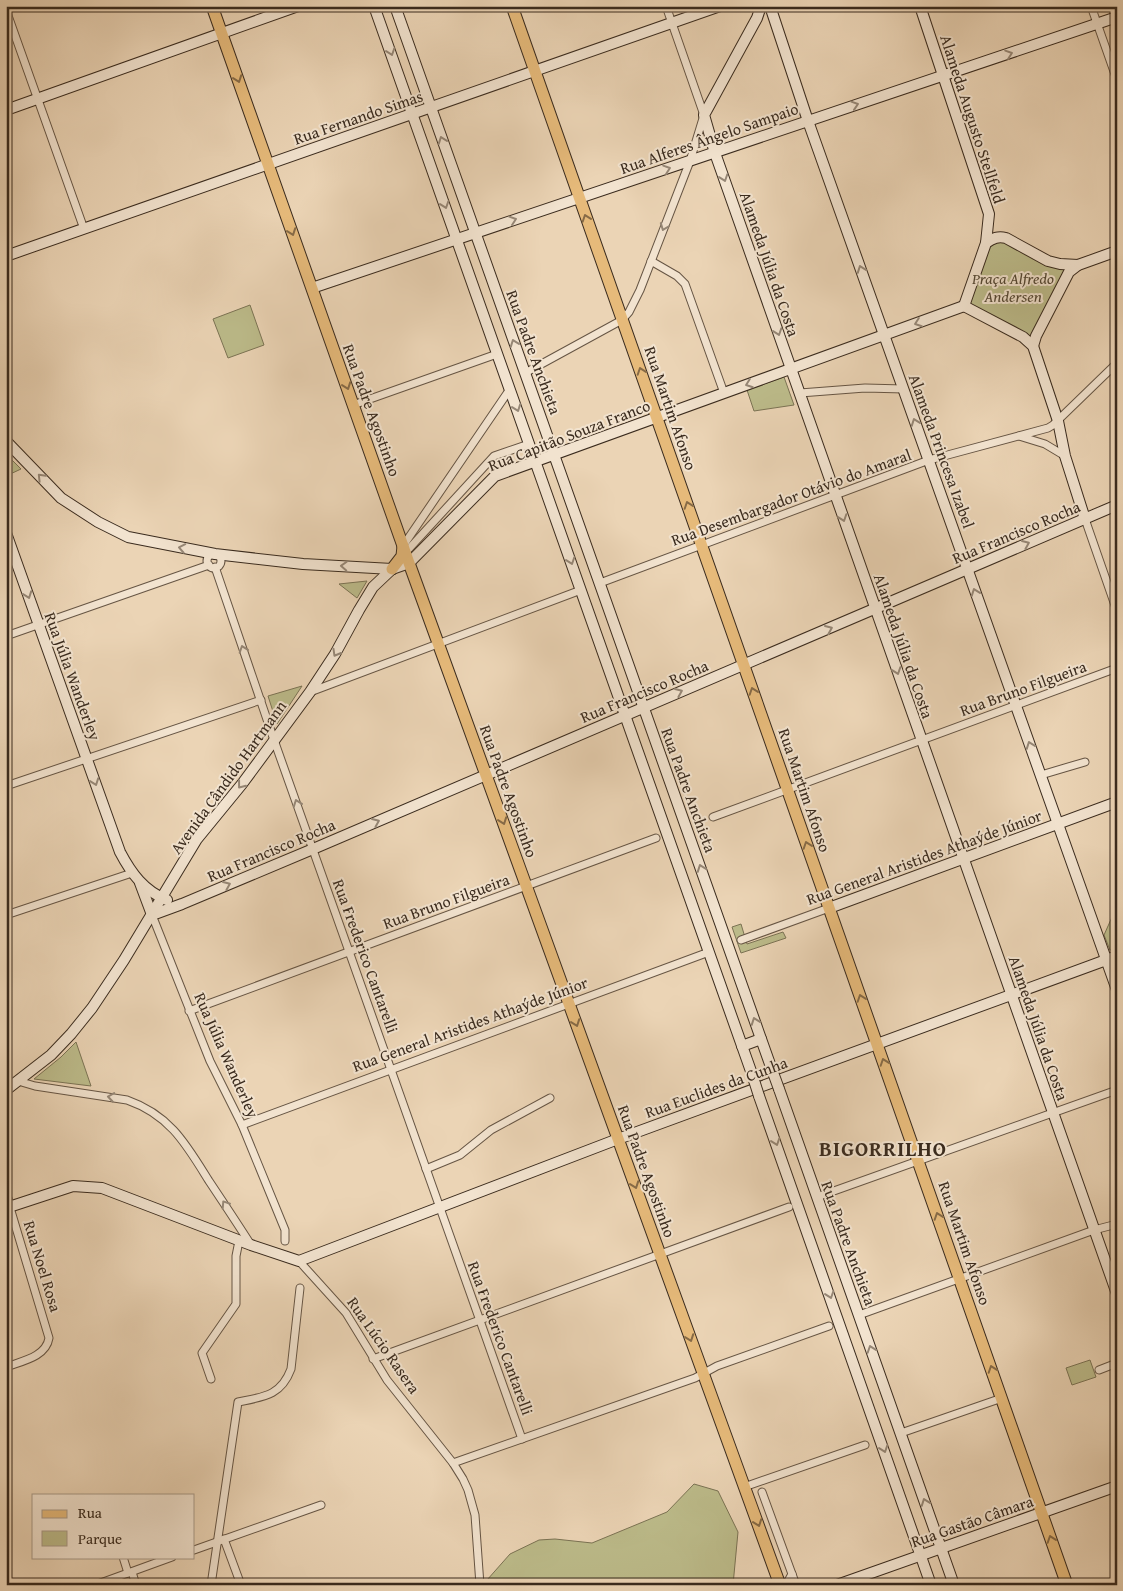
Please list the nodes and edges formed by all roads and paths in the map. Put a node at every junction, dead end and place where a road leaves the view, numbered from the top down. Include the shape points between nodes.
1 (212, 6) edge
2 (298, 6) edge
3 (374, 6) edge
4 (395, 6) edge
5 (512, 6) edge
6 (666, 6) edge
7 (720, 6) edge
8 (760, 6) edge
9 (920, 6) edge
10 (1091, 6) edge
11 (6, 10) edge
12 (772, 11) edge
13 (1117, 17) edge
14 (757, 18) junction
15 (672, 23) junction
16 (1097, 24) junction
17 (222, 33) junction
18 (535, 71) junction
19 (943, 76) junction
20 (1117, 80) edge
21 (38, 99) junction
22 (431, 107) junction
23 (6, 110) edge
24 (412, 114) junction
25 (704, 115) junction
26 (808, 120) junction
27 (715, 152) junction
28 (690, 161) junction
29 (268, 164) junction
30 (580, 198) junction
31 (84, 228) junction
32 (475, 233) junction
33 (457, 239) junction
34 (986, 243) junction
35 (1117, 251) edge
36 (6, 256) edge
37 (651, 261) junction
38 (1078, 265) junction
39 (312, 288) junction
40 (964, 306) junction
41 (622, 320) junction
42 (884, 335) junction
43 (1033, 346) junction
44 (497, 354) junction
45 (1117, 363) edge
46 (791, 369) junction
47 (525, 373) junction
48 (510, 389) junction
49 (904, 389) junction
50 (724, 393) junction
51 (800, 393) junction
52 (354, 405) junction
53 (657, 417) junction
54 (1058, 421) junction
55 (1019, 436) junction
56 (6, 441) edge
57 (529, 444) junction
58 (554, 454) junction
59 (1065, 456) junction
60 (929, 460) junction
61 (535, 461) junction
62 (836, 495) junction
63 (1117, 505) edge
64 (1085, 519) junction
65 (6, 533) edge
66 (702, 545) junction
67 (215, 554) junction
68 (406, 554) junction
69 (212, 566) junction
70 (392, 569) junction
71 (968, 569) junction
72 (600, 583) junction
73 (581, 590) junction
74 (875, 608) junction
75 (1117, 611) edge
76 (39, 624) junction
77 (6, 636) edge
78 (439, 643) junction
79 (744, 665) junction
80 (1117, 668) edge
81 (310, 692) junction
82 (261, 700) junction
83 (1016, 705) junction
84 (644, 708) junction
85 (625, 716) junction
86 (274, 740) junction
87 (922, 740) junction
88 (86, 759) junction
89 (1085, 762) dead end
90 (486, 775) junction
91 (1040, 775) junction
92 (6, 786) edge
93 (788, 790) junction
94 (1117, 802) edge
95 (713, 817) dead end
96 (1058, 824) junction
97 (656, 838) dead end
98 (313, 849) junction
99 (963, 858) junction
100 (132, 873) junction
101 (140, 882) junction
102 (527, 886) junction
103 (162, 898) junction
104 (182, 904) junction
105 (830, 908) junction
106 (6, 915) edge
107 (152, 915) junction
108 (741, 940) dead end
109 (349, 951) junction
110 (708, 952) junction
111 (1117, 956) edge
112 (1106, 960) junction
113 (1117, 990) edge
114 (1011, 995) junction
115 (569, 1003) junction
116 (189, 1010) junction
117 (761, 1039) junction
118 (878, 1044) junction
119 (742, 1046) junction
120 (391, 1069) junction
121 (18, 1081) junction
122 (6, 1090) edge
123 (1117, 1090) edge
124 (550, 1098) dead end
125 (1053, 1113) junction
126 (242, 1125) junction
127 (618, 1139) junction
128 (918, 1161) junction
129 (426, 1169) junction
130 (817, 1197) junction
131 (7, 1204) edge
132 (440, 1207) junction
133 (789, 1207) dead end
134 (1117, 1224) edge
135 (1094, 1230) junction
136 (239, 1241) junction
137 (285, 1241) dead end
138 (251, 1245) junction
139 (660, 1254) junction
140 (299, 1261) junction
141 (960, 1278) junction
142 (300, 1288) dead end
143 (1117, 1294) edge
144 (859, 1315) junction
145 (480, 1320) junction
146 (828, 1326) dead end
147 (373, 1359) junction
148 (1117, 1363) edge
149 (6, 1367) edge
150 (1099, 1370) dead end
151 (704, 1374) junction
152 (211, 1379) dead end
153 (1002, 1398) junction
154 (901, 1433) junction
155 (522, 1439) junction
156 (865, 1445) dead end
157 (453, 1463) junction
158 (744, 1486) junction
159 (1117, 1486) edge
160 (762, 1492) dead end
161 (750, 1501) junction
162 (321, 1505) dead end
163 (767, 1505) junction
164 (1042, 1512) junction
165 (220, 1540) junction
166 (941, 1548) junction
167 (195, 1550) edge
168 (921, 1555) junction
169 (123, 1558) edge
170 (169, 1558) edge
171 (130, 1572) junction
172 (792, 1574) junction
173 (479, 1584) edge
174 (95, 1585) edge
175 (136, 1585) edge
176 (211, 1585) edge
177 (241, 1585) edge
178 (780, 1585) edge
179 (786, 1585) edge
180 (796, 1585) edge
181 (837, 1585) edge
182 (931, 1585) edge
183 (954, 1585) edge
184 (1067, 1585) edge

1 - 17 main road, Rua Padre Agostinho
2 - 17 street
3 -> 24 street
4 - 22 street, Rua Padre Anchieta
5 - 18 main road, Rua Martim Afonso
6 - 15 street, Alameda Júlia da Costa
7 - 15 street, Rua Fernando Simas
8 - 14 street
9 - 19 street, Alameda Augusto Stellfeld
10 - 16 street
11 - 21 street
12 - 14 street
12 - 26 street, Alameda Princesa Izabel
13 - 16 street, Rua Alferes Ângelo Sampaio
14 - 25 street
15 - 18 street, Rua Fernando Simas
15 - 25 street, Alameda Júlia da Costa
19 -> 16 street, Rua Alferes Ângelo Sampaio
16 - 20 street
17 - 21 street
17 -> 29 main road, Rua Padre Agostinho
18 - 22 street, Rua Fernando Simas
18 - 30 main road, Rua Martim Afonso
26 -> 19 street, Rua Alferes Ângelo Sampaio
19 - 34 street, Alameda Augusto Stellfeld via 989,214
21 - 23 street
21 - 31 street
22 - 24 street, Rua Fernando Simas
32 -> 22 street, Rua Padre Anchieta
24 - 29 street, Rua Fernando Simas
24 -> 33 street
25 - 27 street, Alameda Júlia da Costa
25 - 28 street
26 - 27 street, Rua Alferes Ângelo Sampaio
42 -> 26 street, Alameda Princesa Izabel
27 - 28 street, Rua Alferes Ângelo Sampaio
27 -> 46 street, Alameda Júlia da Costa
30 -> 28 street, Rua Alferes Ângelo Sampaio
28 -> 37 street
29 - 31 street, Rua Fernando Simas
29 -> 39 main road, Rua Padre Agostinho
32 -> 30 street, Rua Alferes Ângelo Sampaio
41 -> 30 main road, Rua Martim Afonso
31 - 36 street, Rua Fernando Simas
32 - 33 street, Rua Alferes Ângelo Sampaio
47 -> 32 street, Rua Padre Anchieta
33 - 39 street, Rua Alferes Ângelo Sampaio
33 - 44 street
34 - 38 street via 997,237 1006,238 1048,261
34 - 40 street
35 - 38 street
37 - 41 street via 634,302
37 - 50 street via 685,284
38 - 43 street via 1065,277
39 -> 52 main road, Rua Padre Agostinho
40 -> 42 street, Rua Capitão Souza Franco
40 - 43 street via 1023,337
41 - 47 street
53 -> 41 main road, Rua Martim Afonso
42 - 46 street, Rua Capitão Souza Franco
42 - 49 street, Alameda Princesa Izabel
43 - 54 street
44 - 48 street
44 - 52 street
45 - 54 street, Rua Desembargador Otávio do Amaral
46 -> 50 street, Rua Capitão Souza Franco
46 - 51 street, Alameda Júlia da Costa
47 - 58 street, Rua Padre Anchieta
48 -> 57 street
48 - 68 street
49 - 51 street via 864,388
60 -> 49 street, Alameda Princesa Izabel
50 - 53 street, Rua Capitão Souza Franco
51 - 62 street, Alameda Júlia da Costa
52 - 68 main road, Rua Padre Agostinho
53 - 58 street, Rua Capitão Souza Franco
66 -> 53 main road, Rua Martim Afonso
54 - 55 street, Rua Desembargador Otávio do Amaral via 1048,428
54 - 59 street
55 - 59 street via 1045,444
55 - 60 street, Rua Desembargador Otávio do Amaral
67 -> 56 street via 128,537 98,522 61,498
57 - 61 street
57 - 68 street via 494,456
58 - 61 street, Rua Capitão Souza Franco
58 - 72 street, Rua Padre Anchieta
59 - 64 street
60 - 62 street, Rua Desembargador Otávio do Amaral
60 - 71 street, Alameda Princesa Izabel
61 - 68 street, Rua Capitão Souza Franco via 492,478 442,532
61 -> 73 street
62 - 66 street, Rua Desembargador Otávio do Amaral
62 -> 74 street, Alameda Júlia da Costa
63 - 64 street, Rua Francisco Rocha
71 -> 64 street, Rua Francisco Rocha
64 - 75 street
65 -> 76 street, Rua Júlia Wanderley
66 - 72 street, Rua Desembargador Otávio do Amaral
66 - 79 main road, Rua Martim Afonso
67 - 69 street, Rua Frederico Cantarelli via 219,556 219,565
70 -> 67 street via 303,564
68 - 70 street
68 - 70 main road
68 - 78 main road, Rua Padre Agostinho
69 - 76 street
82 -> 69 street, Rua Frederico Cantarelli
70 -> 81 street, Avenida Cândido Hartmann via 367,596
71 - 74 street, Rua Francisco Rocha
83 -> 71 street, Alameda Princesa Izabel
72 - 84 street, Rua Padre Anchieta
73 - 78 street
73 - 85 street
79 -> 74 street, Rua Francisco Rocha
74 -> 87 street, Alameda Júlia da Costa
76 - 77 street
76 - 88 street, Rua Júlia Wanderley
78 - 81 street
78 - 90 main road, Rua Padre Agostinho
84 -> 79 street, Rua Francisco Rocha
93 -> 79 main road, Rua Martim Afonso
80 - 83 street, Rua Bruno Filgueira
81 - 86 street, Avenida Cândido Hartmann
82 - 86 street, Rua Frederico Cantarelli
82 - 88 street
83 - 87 street, Rua Bruno Filgueira
91 -> 83 street, Alameda Princesa Izabel
84 - 85 street, Rua Francisco Rocha
117 -> 84 street, Rua Padre Anchieta
85 - 90 street, Rua Francisco Rocha
85 - 110 street
98 -> 86 street, Rua Frederico Cantarelli
86 -> 103 street, Avenida Cândido Hartmann via 197,840
87 - 93 street, Rua Bruno Filgueira
87 - 99 street, Alameda Júlia da Costa
88 - 92 street
88 -> 100 street, Rua Júlia Wanderley via 115,838
89 - 91 street
98 -> 90 street, Rua Francisco Rocha
90 -> 102 main road, Rua Padre Agostinho
91 - 96 street, Alameda Princesa Izabel
93 - 95 street, Rua Bruno Filgueira
105 -> 93 main road, Rua Martim Afonso
94 - 96 street, Rua General Aristides Athaýde Júnior
96 - 99 street, Rua General Aristides Athaýde Júnior
96 - 112 street, Alameda Princesa Izabel
97 - 102 street, Rua Bruno Filgueira
104 -> 98 street, Rua Francisco Rocha
98 - 109 street, Rua Frederico Cantarelli
99 - 105 street, Rua General Aristides Athaýde Júnior
99 - 114 street, Alameda Júlia da Costa
100 - 101 street, Rua Júlia Wanderley
100 - 106 street
101 - 103 street, Rua Júlia Wanderley
101 - 107 street, Rua Júlia Wanderley
102 - 109 street, Rua Bruno Filgueira
102 - 115 main road, Rua Padre Agostinho
103 - 104 street
103 - 107 street, Avenida Cândido Hartmann
104 - 107 street, Rua Francisco Rocha
105 - 108 street, Rua General Aristides Athaýde Júnior
118 -> 105 main road, Rua Martim Afonso
107 - 116 street, Rua Júlia Wanderley
107 - 121 street, Avenida Cândido Hartmann via 81,1023 51,1055
109 - 116 street, Rua Bruno Filgueira
109 - 120 street, Rua Frederico Cantarelli
110 - 115 street, Rua General Aristides Athaýde Júnior
110 - 119 street
111 - 112 street, Rua Euclides da Cunha
112 - 113 street, Alameda Princesa Izabel
112 - 114 street, Rua Euclides da Cunha
114 - 118 street, Rua Euclides da Cunha
114 - 125 street, Alameda Júlia da Costa
115 - 120 street, Rua General Aristides Athaýde Júnior
115 -> 127 main road, Rua Padre Agostinho
116 - 126 street, Rua Júlia Wanderley
117 - 119 street
117 - 130 street, Rua Padre Anchieta, bridge
118 - 127 street, Rua Euclides da Cunha
128 -> 118 main road, Rua Martim Afonso
119 -> 168 street, bridge
120 - 126 street, Rua General Aristides Athaýde Júnior
120 - 129 street, Rua Frederico Cantarelli
121 - 122 street, Avenida Cândido Hartmann
138 -> 121 street via 181,1137 158,1115 127,1100
123 - 125 street
124 - 129 street via 491,1130 460,1155
125 - 128 street
125 - 135 street, Alameda Júlia da Costa
126 - 137 street, Rua Júlia Wanderley via 285,1230
127 - 132 street, Rua Euclides da Cunha
127 -> 139 main road, Rua Padre Agostinho
128 - 130 street
141 -> 128 main road, Rua Martim Afonso
129 - 132 street, Rua Frederico Cantarelli
130 - 144 street, Rua Padre Anchieta
131 - 136 street, Rua Lúcio Rasera via 73,1186 93,1187 113,1191
131 - 149 street, Rua Noel Rosa via 49,1333 48,1344 37,1356
132 - 140 street, Rua Euclides da Cunha
132 - 145 street, Rua Frederico Cantarelli
133 - 139 street
134 - 135 street
135 - 141 street
135 - 143 street, Alameda Júlia da Costa
136 - 138 street, Rua Lúcio Rasera
136 - 152 street via 236,1304 202,1353
138 - 140 street, Rua Lúcio Rasera
139 - 145 street
139 -> 151 main road, Rua Padre Agostinho
140 - 147 street, Rua Lúcio Rasera via 346,1313
141 - 144 street
153 -> 141 main road, Rua Martim Afonso
142 - 165 street via 291,1369 284,1383 272,1394 238,1402
154 -> 144 street, Rua Padre Anchieta
145 - 147 street
145 - 155 street, Rua Frederico Cantarelli
146 - 151 street via 717,1366
147 - 157 street, Rua Lúcio Rasera
148 - 150 street
151 - 155 street
151 - 158 main road, Rua Padre Agostinho
153 - 154 street
153 - 164 main road, Rua Martim Afonso
166 -> 154 street, Rua Padre Anchieta
155 - 157 street
156 - 158 street
157 - 173 street, Rua Lúcio Rasera via 468,1490 475,1516
158 - 161 main road, Rua Padre Agostinho
159 - 164 street, Rua Gastão Câmara
160 - 163 street
161 - 163 street
161 -> 178 main road, Rua Padre Agostinho
162 - 165 street
163 - 172 street
164 - 166 street, Rua Gastão Câmara
184 -> 164 main road, Rua Martim Afonso
165 - 167 street
165 - 176 street
165 - 177 street
166 - 168 street, Rua Gastão Câmara
166 - 183 street, Rua Padre Anchieta
168 - 181 street, Rua Gastão Câmara
168 - 182 street
169 - 171 street
170 - 171 street
171 - 174 street
171 - 175 street
172 - 179 street
172 - 180 street

